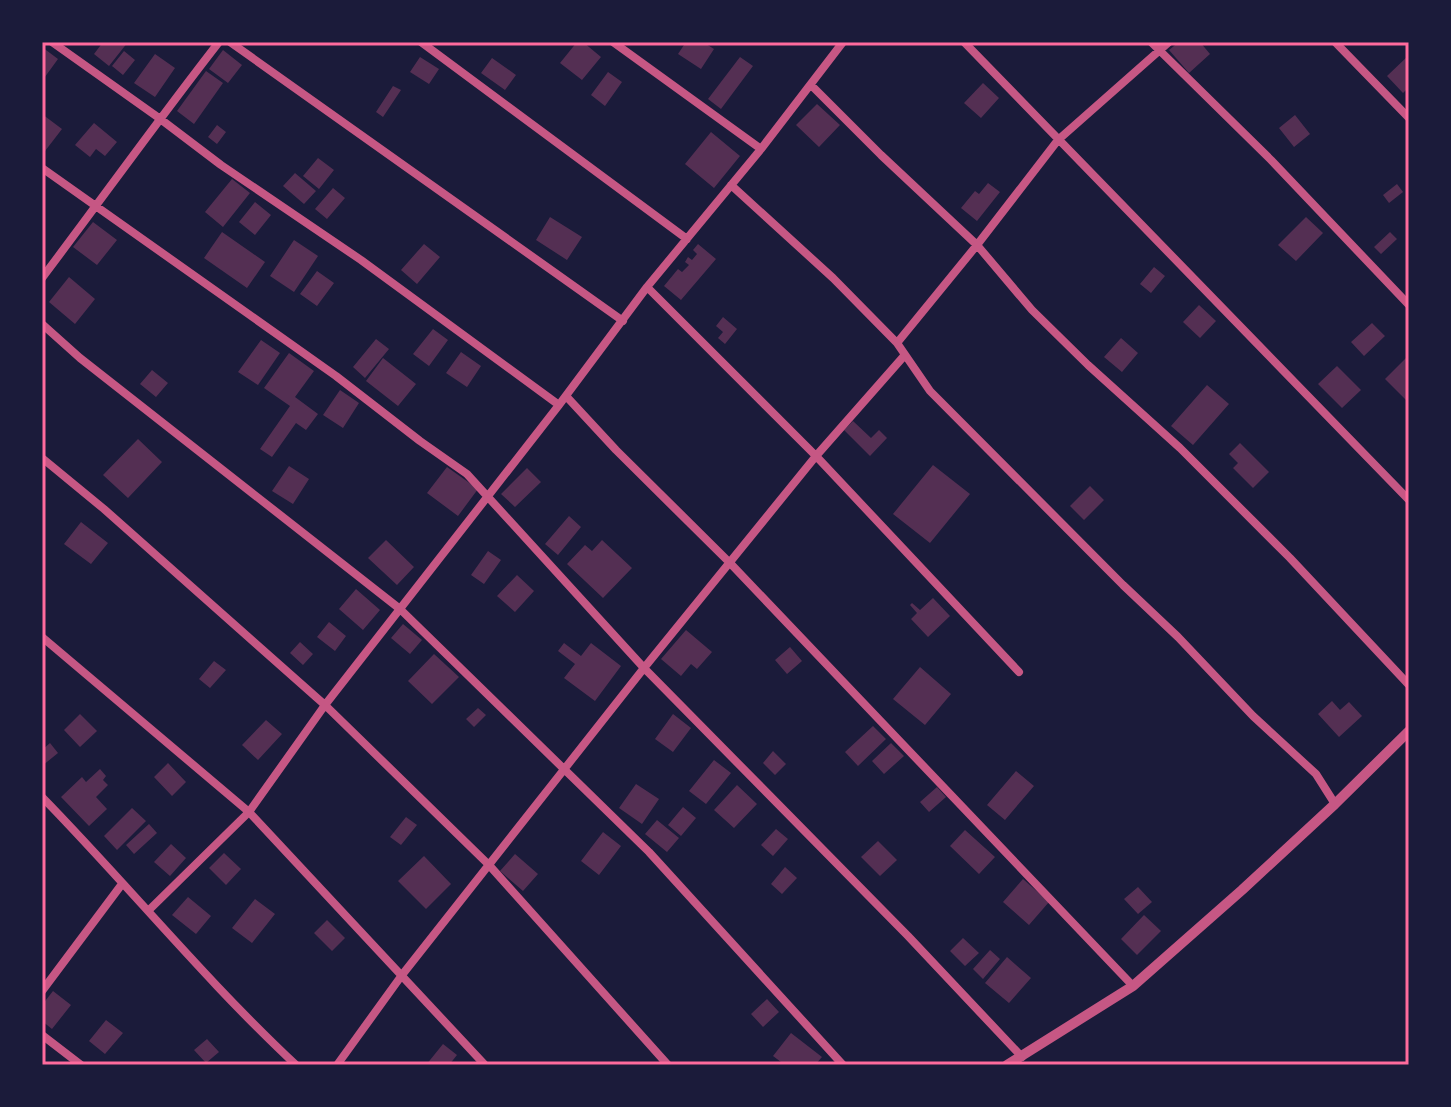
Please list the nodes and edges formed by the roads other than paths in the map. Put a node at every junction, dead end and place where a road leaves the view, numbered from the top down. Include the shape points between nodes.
1 (52, 42) edge
2 (219, 42) edge
3 (230, 42) edge
4 (421, 42) edge
5 (613, 42) edge
6 (964, 42) edge
7 (1151, 42) edge
8 (1169, 42) edge
9 (1335, 42) edge
10 (838, 44) edge
11 (1160, 50) junction
12 (811, 85) junction
13 (159, 118) junction
14 (1409, 118) edge
15 (1058, 140) junction
16 (761, 149) junction
17 (42, 168) edge
18 (731, 185) junction
19 (96, 206) junction
20 (687, 239) junction
21 (977, 245) junction
22 (42, 278) edge
23 (647, 287) junction
24 (1409, 305) edge
25 (623, 321) junction
26 (42, 324) edge
27 (897, 343) junction
28 (904, 356) junction
29 (566, 396) junction
30 (559, 405) junction
31 (816, 456) junction
32 (42, 458) edge
33 (488, 497) junction
34 (1409, 500) edge
35 (730, 563) junction
36 (400, 609) junction
37 (42, 637) edge
38 (644, 668) junction
39 (1019, 672) dead end
40 (1409, 685) edge
41 (325, 705) junction
42 (1408, 732) edge
43 (565, 770) junction
44 (42, 797) edge
45 (1335, 804) junction
46 (249, 812) junction
47 (489, 865) junction
48 (122, 884) junction
49 (148, 911) junction
50 (402, 975) junction
51 (1133, 986) junction
52 (42, 991) edge
53 (42, 1035) edge
54 (1022, 1057) junction
55 (81, 1065) edge
56 (296, 1065) edge
57 (337, 1065) edge
58 (485, 1065) edge
59 (668, 1065) edge
60 (843, 1065) edge
61 (1007, 1065) edge

1 - 13 street
2 - 13 street
3 - 25 street
4 - 20 street
5 - 16 street
6 - 15 street
7 - 11 street
8 - 11 street
9 - 14 street
10 - 12 street
11 - 15 street
11 - 24 street
12 - 16 street
12 - 21 street
13 - 19 street
13 - 30 street
15 - 21 street
15 - 34 street
16 - 18 street
17 - 19 street
18 - 20 street
18 - 27 street
19 - 22 street
19 - 33 street via 336,376 467,474
20 - 23 street
21 - 27 street
21 - 40 street via 1032,310 1180,448
23 - 25 street
23 - 31 street
25 - 29 street
26 - 36 street
27 - 28 street
28 - 31 street
28 - 45 street via 930,391 1316,774
29 - 30 street
29 - 35 street
30 - 33 street
31 - 35 street
31 - 39 street
32 - 41 street
33 - 36 street
33 - 38 street
35 - 38 street
35 - 51 street
36 - 41 street
36 - 43 street
37 - 46 street
38 - 43 street
38 - 54 street
41 - 46 street
41 - 47 street
42 - 45 street
43 - 47 street
43 - 60 street via 649,852
44 - 48 street
45 - 51 street
46 - 49 street
46 - 50 street
47 - 50 street
47 - 59 street
48 - 49 street
48 - 52 street
49 - 56 street
50 - 57 street
50 - 58 street
51 - 54 street
53 - 55 street
54 - 61 street

